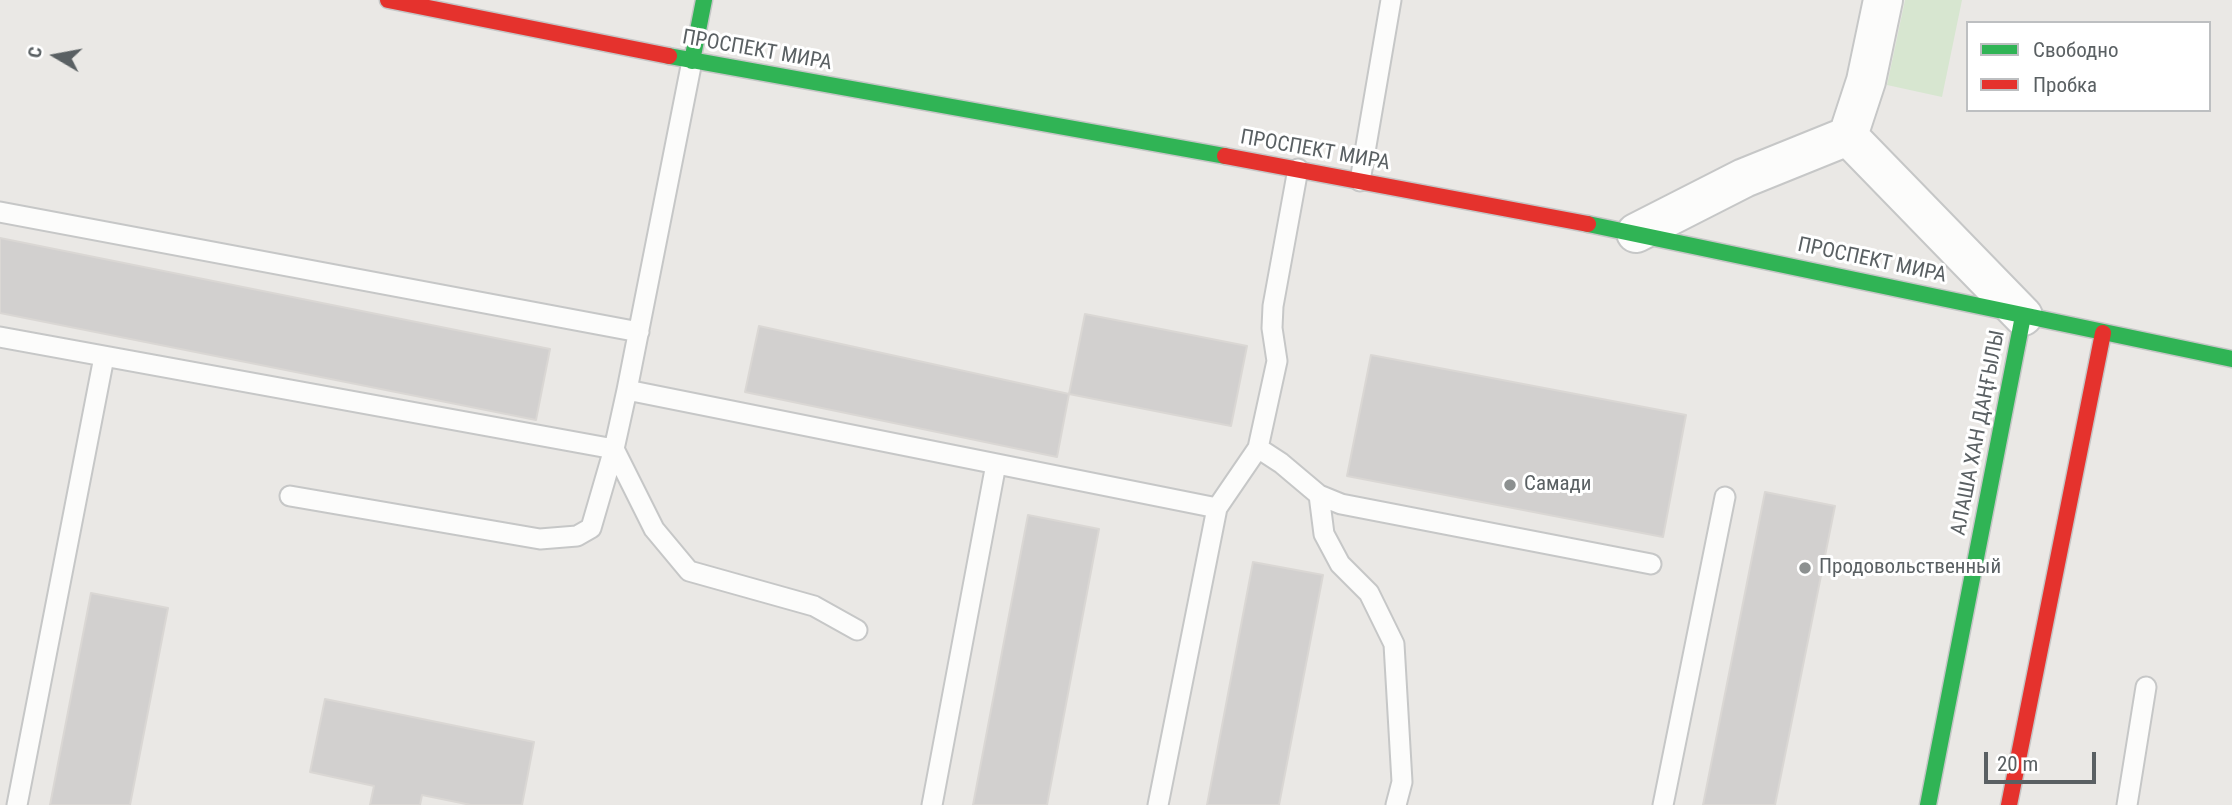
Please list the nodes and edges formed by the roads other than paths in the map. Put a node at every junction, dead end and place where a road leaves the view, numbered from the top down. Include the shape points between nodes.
1 (388, 0) edge
2 (704, 0) edge
3 (1391, 0) edge
4 (1883, 0) edge
5 (692, 61) junction
6 (1848, 136) junction
7 (1298, 169) junction
8 (1360, 180) junction
9 (0, 212) edge
10 (1636, 233) junction
11 (2023, 316) junction
12 (639, 332) junction
13 (2103, 333) junction
14 (0, 337) edge
15 (104, 357) junction
16 (2232, 359) edge
17 (627, 390) junction
18 (1258, 448) junction
19 (614, 449) junction
20 (996, 464) junction
21 (1319, 495) junction
22 (290, 496) dead end
23 (1725, 497) dead end
24 (1217, 508) junction
25 (1651, 564) dead end
26 (856, 630) dead end
27 (2146, 687) dead end
28 (17, 805) edge
29 (932, 805) edge
30 (1158, 805) edge
31 (1396, 805) edge
32 (1664, 805) edge
33 (1928, 805) edge
34 (2008, 805) edge
35 (2127, 805) edge

1 - 5 street, ПРОСПЕКТ МИРА
2 - 5 street
3 - 8 lane
4 - 6 street via 1866,81
5 - 7 street, ПРОСПЕКТ МИРА
5 - 12 lane
6 - 10 street via 1744,178
6 - 11 street
7 - 8 street, ПРОСПЕКТ МИРА
7 - 18 lane via 1273,306 1278,361
8 - 10 street, ПРОСПЕКТ МИРА
9 - 12 lane
10 - 11 street, ПРОСПЕКТ МИРА
11 - 13 street, ПРОСПЕКТ МИРА
11 - 33 street, АЛАША ХАН ДАҢҒЫЛЫ
12 - 17 lane
13 - 16 street, ПРОСПЕКТ МИРА
13 - 34 street
14 - 15 lane
15 - 19 lane
15 - 28 lane
17 - 19 lane
17 - 20 lane
18 - 21 lane
18 - 24 lane
19 - 22 lane via 591,528 577,536 540,538
19 - 26 lane via 654,529 689,571 814,606
20 - 24 lane
20 - 29 lane
21 - 25 lane via 1342,504
21 - 31 lane via 1324,534 1340,564 1369,593 1394,644 1402,782
23 - 32 lane
24 - 30 lane
27 - 35 lane

